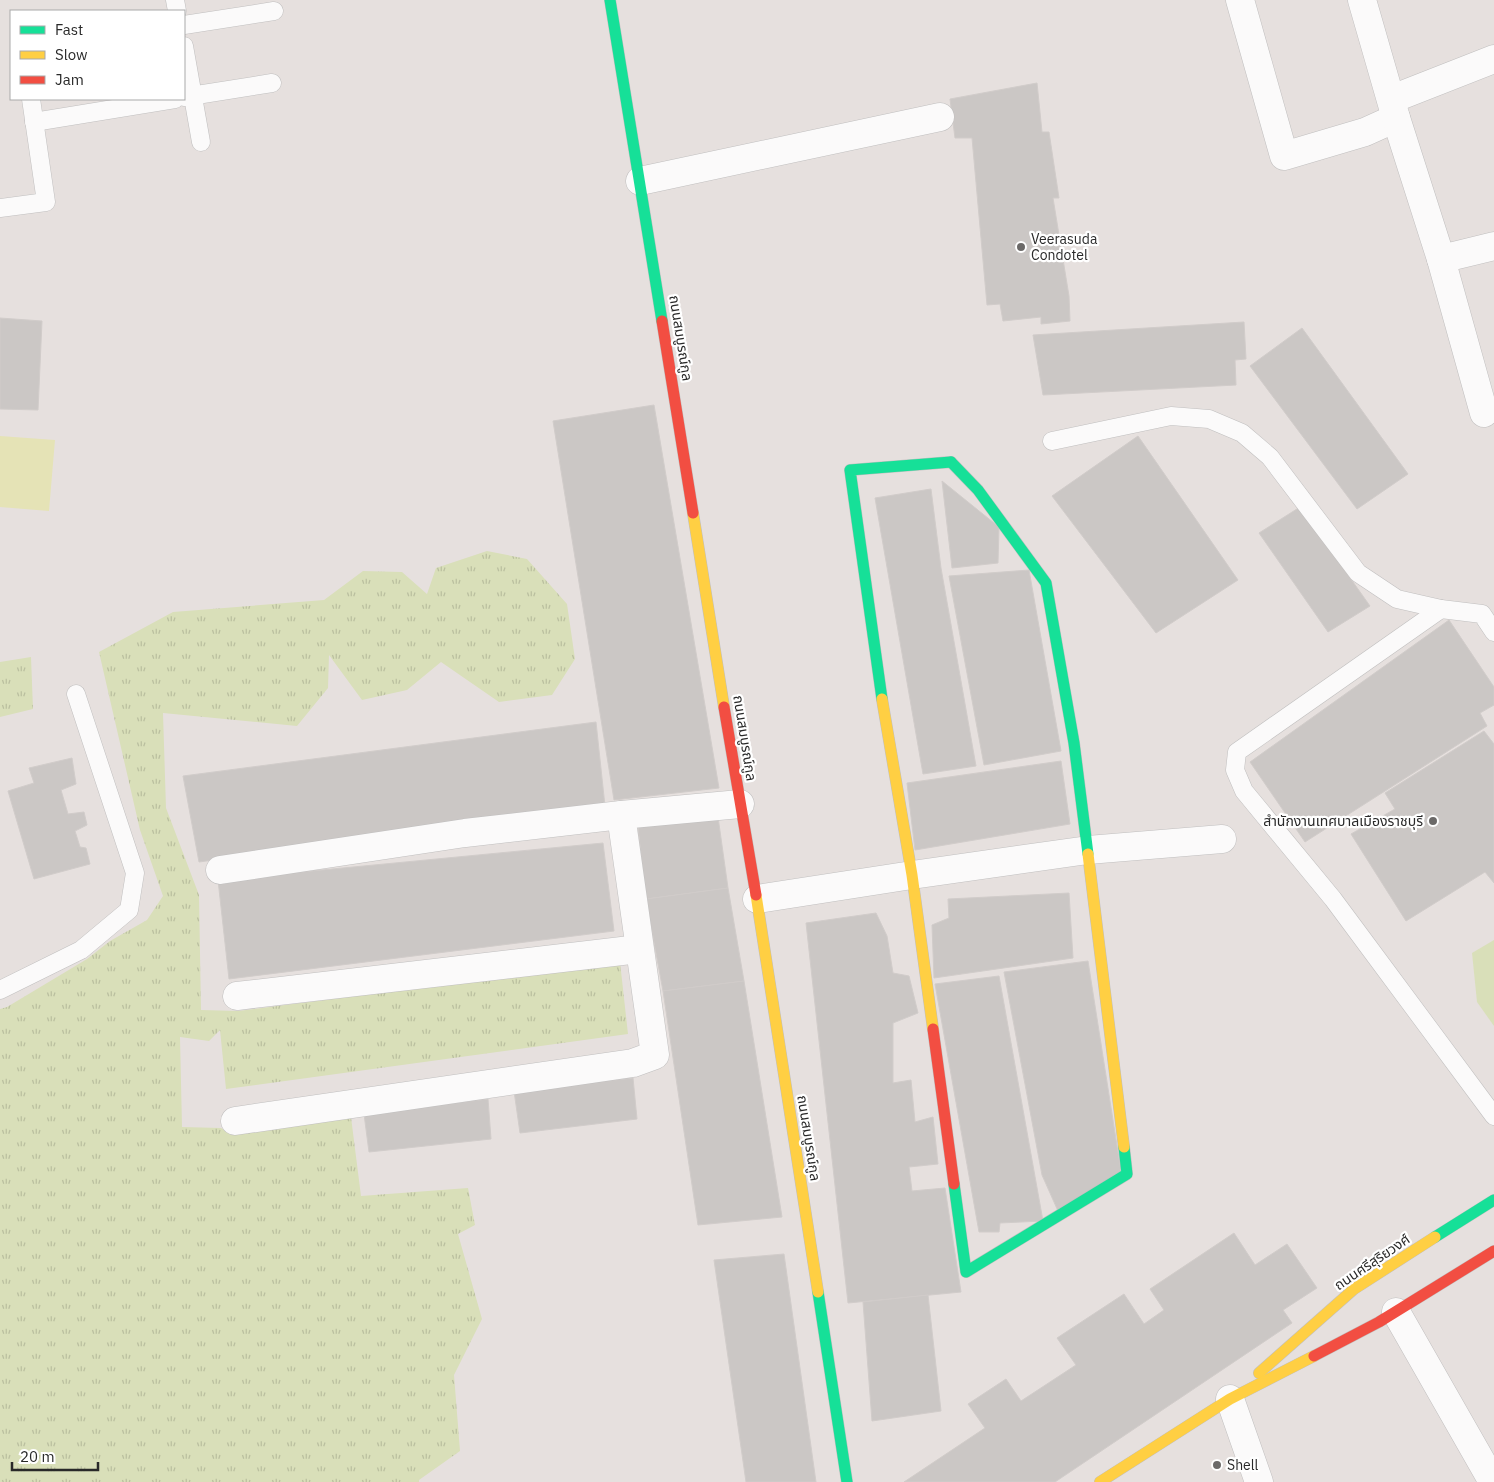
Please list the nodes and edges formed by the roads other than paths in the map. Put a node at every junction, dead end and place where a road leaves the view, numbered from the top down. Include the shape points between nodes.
1 (610, 0) edge
2 (1240, 0) edge
3 (1362, 0) edge
4 (274, 11) dead end
5 (185, 25) edge
6 (185, 56) edge
7 (1494, 59) edge
8 (272, 82) dead end
9 (189, 96) edge
10 (31, 100) edge
11 (169, 100) edge
12 (1394, 109) junction
13 (940, 117) dead end
14 (34, 122) junction
15 (201, 142) dead end
16 (640, 181) junction
17 (0, 208) edge
18 (1494, 246) edge
19 (1441, 259) junction
20 (1484, 413) dead end
21 (1052, 441) dead end
22 (1441, 609) junction
23 (1494, 632) edge
24 (76, 694) dead end
25 (740, 804) junction
26 (621, 815) junction
27 (1222, 839) dead end
28 (1088, 850) junction
29 (220, 870) dead end
30 (912, 875) junction
31 (758, 899) junction
32 (639, 949) junction
33 (0, 990) edge
34 (237, 996) dead end
35 (1494, 1116) edge
36 (235, 1121) dead end
37 (1494, 1200) edge
38 (1494, 1251) edge
39 (1396, 1312) junction
40 (1230, 1399) junction
41 (847, 1482) edge
42 (1100, 1482) edge
43 (1259, 1482) edge
44 (1493, 1482) edge

1 - 16 street, ถนนสมบูรณ์กูล
2 - 12 street via 1284,156 1365,132
3 - 12 street
4 - 5 lane
6 - 9 lane
7 - 12 street
8 - 9 lane
9 - 15 lane
10 - 14 lane
11 - 14 lane
12 - 19 street
13 - 16 street
14 - 17 lane via 46,202
16 - 25 street, ถนนสมบูรณ์กูล
18 - 19 street
19 - 20 street
21 - 22 lane via 1171,416 1209,419 1242,433 1270,456 1358,573 1397,599
22 - 23 lane via 1482,614
22 - 35 lane via 1237,752 1235,770 1244,791 1333,899
24 - 33 lane via 135,874 129,910 81,950
25 - 26 street
25 - 31 street, ถนนสมบูรณ์กูล
26 - 29 street via 465,833
26 - 32 street
27 - 28 street
28 - 30 street
28 - 30 street via 1127,1174 966,1272
28 - 30 street via 1074,744 1046,583 978,490 951,462 850,470 879,683
30 - 31 street
31 - 41 street, ถนนสมบูรณ์กูล
32 - 34 street
32 - 36 street via 655,1055 632,1063
37 - 40 street, ถนนศรีสุริยวงศ์ via 1354,1289
38 - 39 street, ถนนศรีสุริยวงศ์
39 - 40 street, ถนนศรีสุริยวงศ์
39 - 44 street
40 - 42 street, ถนนศรีสุริยวงศ์
40 - 43 street

